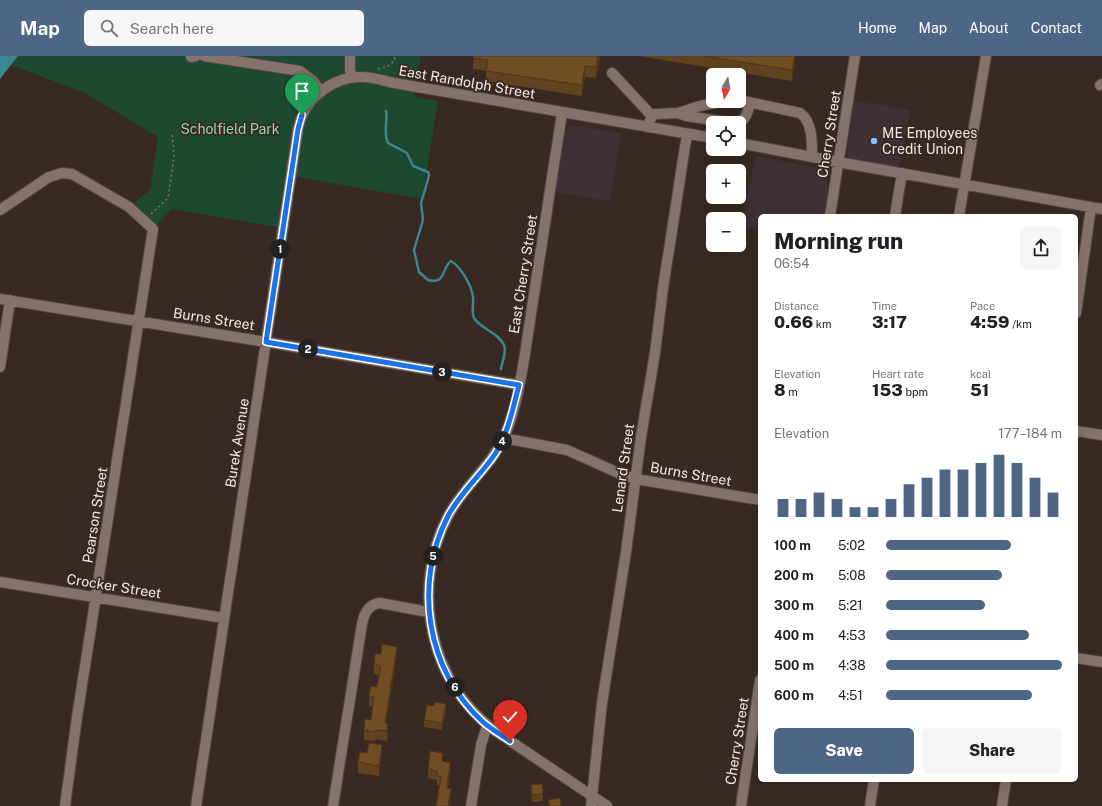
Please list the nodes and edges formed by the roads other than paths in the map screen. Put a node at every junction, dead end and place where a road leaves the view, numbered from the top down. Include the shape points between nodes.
1 (204, 56) edge
2 (350, 56) edge
3 (855, 56) edge
4 (986, 56) edge
5 (612, 73) dead end
6 (352, 78) junction
7 (321, 92) junction
8 (746, 101) edge
9 (750, 102) junction
10 (706, 105) edge
11 (562, 113) junction
12 (678, 113) junction
13 (652, 116) junction
14 (746, 117) edge
15 (706, 119) edge
16 (646, 127) junction
17 (687, 134) junction
18 (706, 137) edge
19 (746, 144) edge
20 (812, 157) junction
21 (838, 162) junction
22 (902, 173) junction
23 (964, 185) junction
24 (1091, 207) junction
25 (1102, 209) edge
26 (0, 210) edge
27 (830, 214) edge
28 (895, 214) edge
29 (959, 214) edge
30 (1078, 299) edge
31 (5, 300) edge
32 (138, 321) junction
33 (266, 342) junction
34 (0, 367) edge
35 (519, 385) junction
36 (1078, 431) edge
37 (1102, 435) edge
38 (503, 438) junction
39 (636, 479) junction
40 (758, 500) edge
41 (0, 582) edge
42 (96, 598) junction
43 (428, 612) junction
44 (224, 618) junction
45 (1078, 658) edge
46 (1102, 662) edge
47 (758, 693) edge
48 (487, 726) junction
49 (874, 782) edge
50 (1006, 782) edge
51 (592, 801) edge
52 (65, 806) edge
53 (196, 806) edge
54 (333, 806) edge
55 (471, 806) edge
56 (607, 806) edge
57 (741, 806) edge
58 (870, 806) edge
59 (1002, 806) edge

1 - 7 street via 300,71 313,81
2 - 6 street
3 - 21 street, Cherry Street
4 - 23 street
5 - 13 street
6 - 7 street, East Randolph Street via 336,82
6 - 11 street, East Randolph Street via 374,78
7 - 33 street, Burek Avenue via 307,106 300,123
8 - 9 street
9 - 14 street
9 - 20 street via 805,116 812,140
10 - 12 street
11 - 16 street, East Randolph Street
11 - 35 street, East Cherry Street
12 - 13 street
12 - 15 street
13 - 16 street
16 - 17 street, East Randolph Street
17 - 18 street, East Randolph Street
17 - 39 street, Lenard Street
19 - 20 street
20 - 21 street
21 - 22 street
21 - 27 street, Cherry Street
22 - 23 street
22 - 28 street
23 - 24 street
23 - 29 street
24 - 25 street
24 - 30 street
26 - 32 street, Pearson Street via 49,177 62,173 80,177 129,208 153,229
31 - 32 street, Burns Street
31 - 34 street
32 - 33 street, Burns Street
32 - 42 street, Pearson Street
33 - 35 street, Burns Street
33 - 44 street, Burek Avenue
35 - 38 street, East Cherry Street
36 - 37 street
38 - 39 street, Burns Street via 572,451
38 - 43 street, East Cherry Street via 494,455 454,505 444,523 431,566
39 - 40 street, Burns Street
39 - 51 street, Lenard Street via 602,703
41 - 42 street, Crocker Street
42 - 44 street, Crocker Street
42 - 52 street, Pearson Street
43 - 48 street, East Cherry Street via 435,645 445,670 465,702
43 - 54 street via 380,603 373,605 366,612
44 - 53 street, Burek Avenue
45 - 46 street
47 - 57 street, Cherry Street
48 - 51 street, East Cherry Street
48 - 55 street
49 - 58 street
50 - 59 street
51 - 56 street, East Cherry Street

